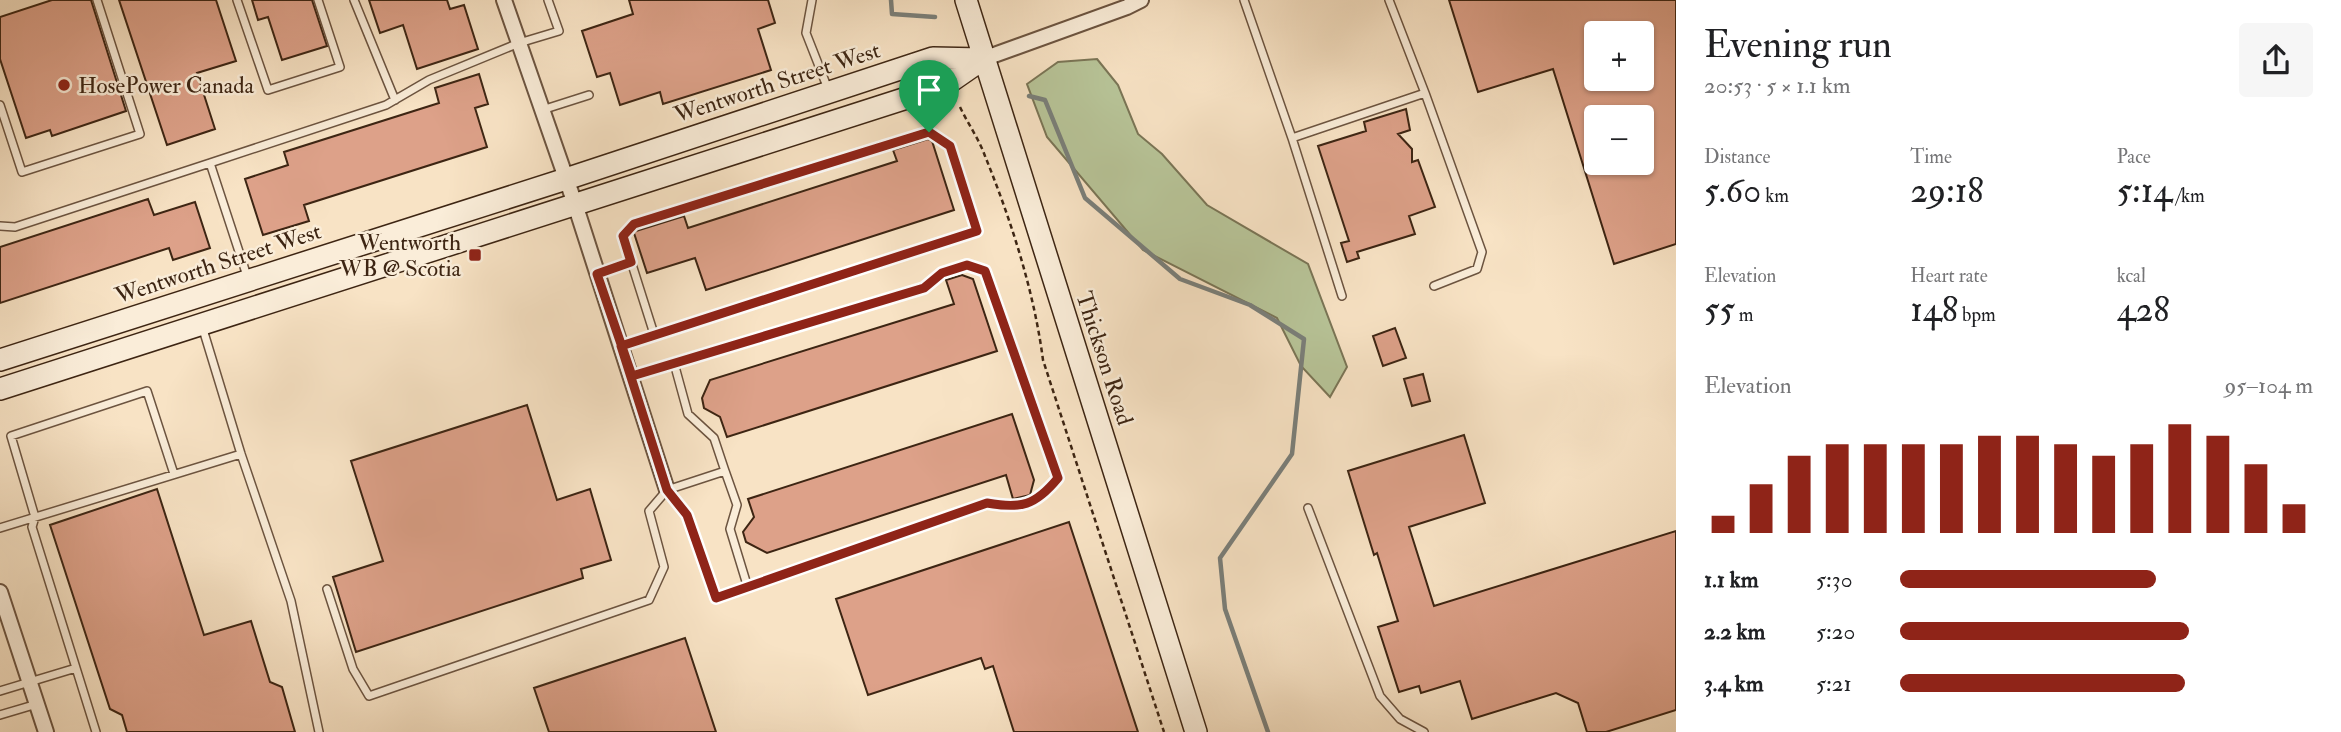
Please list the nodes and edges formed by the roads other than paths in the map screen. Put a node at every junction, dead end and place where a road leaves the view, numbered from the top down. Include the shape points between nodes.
1 (97, 0) edge
2 (237, 0) edge
3 (318, 0) edge
4 (354, 0) edge
5 (504, 0) edge
6 (548, 0) edge
7 (812, 0) edge
8 (966, 0) edge
9 (1141, 0) edge
10 (1244, 0) edge
11 (1389, 0) edge
12 (519, 43) junction
13 (983, 59) junction
14 (830, 92) junction
15 (1424, 93) junction
16 (589, 95) dead end
17 (395, 100) junction
18 (0, 105) edge
19 (542, 110) junction
20 (1292, 138) junction
21 (211, 163) junction
22 (566, 179) junction
23 (575, 204) junction
24 (0, 226) edge
25 (631, 262) junction
26 (597, 274) junction
27 (248, 281) junction
28 (1434, 286) dead end
29 (1342, 296) dead end
30 (201, 324) junction
31 (654, 334) junction
32 (621, 346) junction
33 (0, 360) edge
34 (674, 363) junction
35 (632, 376) junction
36 (0, 389) edge
37 (242, 454) junction
38 (725, 471) junction
39 (174, 474) junction
40 (667, 490) junction
41 (1308, 508) dead end
42 (35, 517) junction
43 (0, 528) edge
44 (748, 588) junction
45 (327, 589) dead end
46 (0, 593) edge
47 (76, 668) junction
48 (30, 682) junction
49 (0, 691) edge
50 (37, 704) junction
51 (0, 715) edge
52 (46, 732) edge
53 (96, 732) edge
54 (319, 732) edge
55 (1196, 732) edge
56 (1424, 732) edge

1 - 18 lane via 141,134 22,172
2 - 3 lane via 268,90 340,67
4 - 17 lane
5 - 12 street
6 - 12 lane via 559,30
7 - 14 lane via 806,33
8 - 13 main road, Thickson Road
9 - 13 street
10 - 20 lane
11 - 15 lane
12 - 17 lane via 429,80
12 - 19 street
13 - 14 main road, Wentworth Street West via 933,58
13 - 23 main road via 944,86
13 - 55 main road, Thickson Road
14 - 22 main road, Wentworth Street West
15 - 20 lane
15 - 28 lane via 1482,251 1477,269
16 - 19 lane
17 - 21 lane
19 - 22 street
20 - 29 lane
21 - 24 lane via 15,227
21 - 27 lane
22 - 23 street
22 - 27 main road, Wentworth Street West
23 - 26 street
23 - 30 main road
25 - 26 lane
25 - 31 lane
25 - 31 lane via 623,236 634,224 929,132 950,146 977,231
26 - 32 street
27 - 33 main road, Wentworth Street West
30 - 36 main road
30 - 37 lane
31 - 32 lane
32 - 35 street
34 - 35 lane
34 - 38 lane via 688,414 714,438
34 - 44 lane via 924,288 942,273 967,265 985,271 1058,478 1043,496 1012,508 987,503
35 - 40 street
37 - 39 lane
37 - 54 lane via 291,601
38 - 40 lane
38 - 44 lane via 737,505 730,529
39 - 42 lane
39 - 42 lane via 147,391 11,436
40 - 44 lane via 687,515 716,598
40 - 45 lane via 649,511 664,567 649,600 369,696 353,669
41 - 56 lane via 1380,696 1400,719
42 - 43 lane
42 - 47 lane via 32,527
46 - 48 street
47 - 48 lane
47 - 53 lane
48 - 49 lane
48 - 50 street
50 - 51 lane
50 - 52 street

